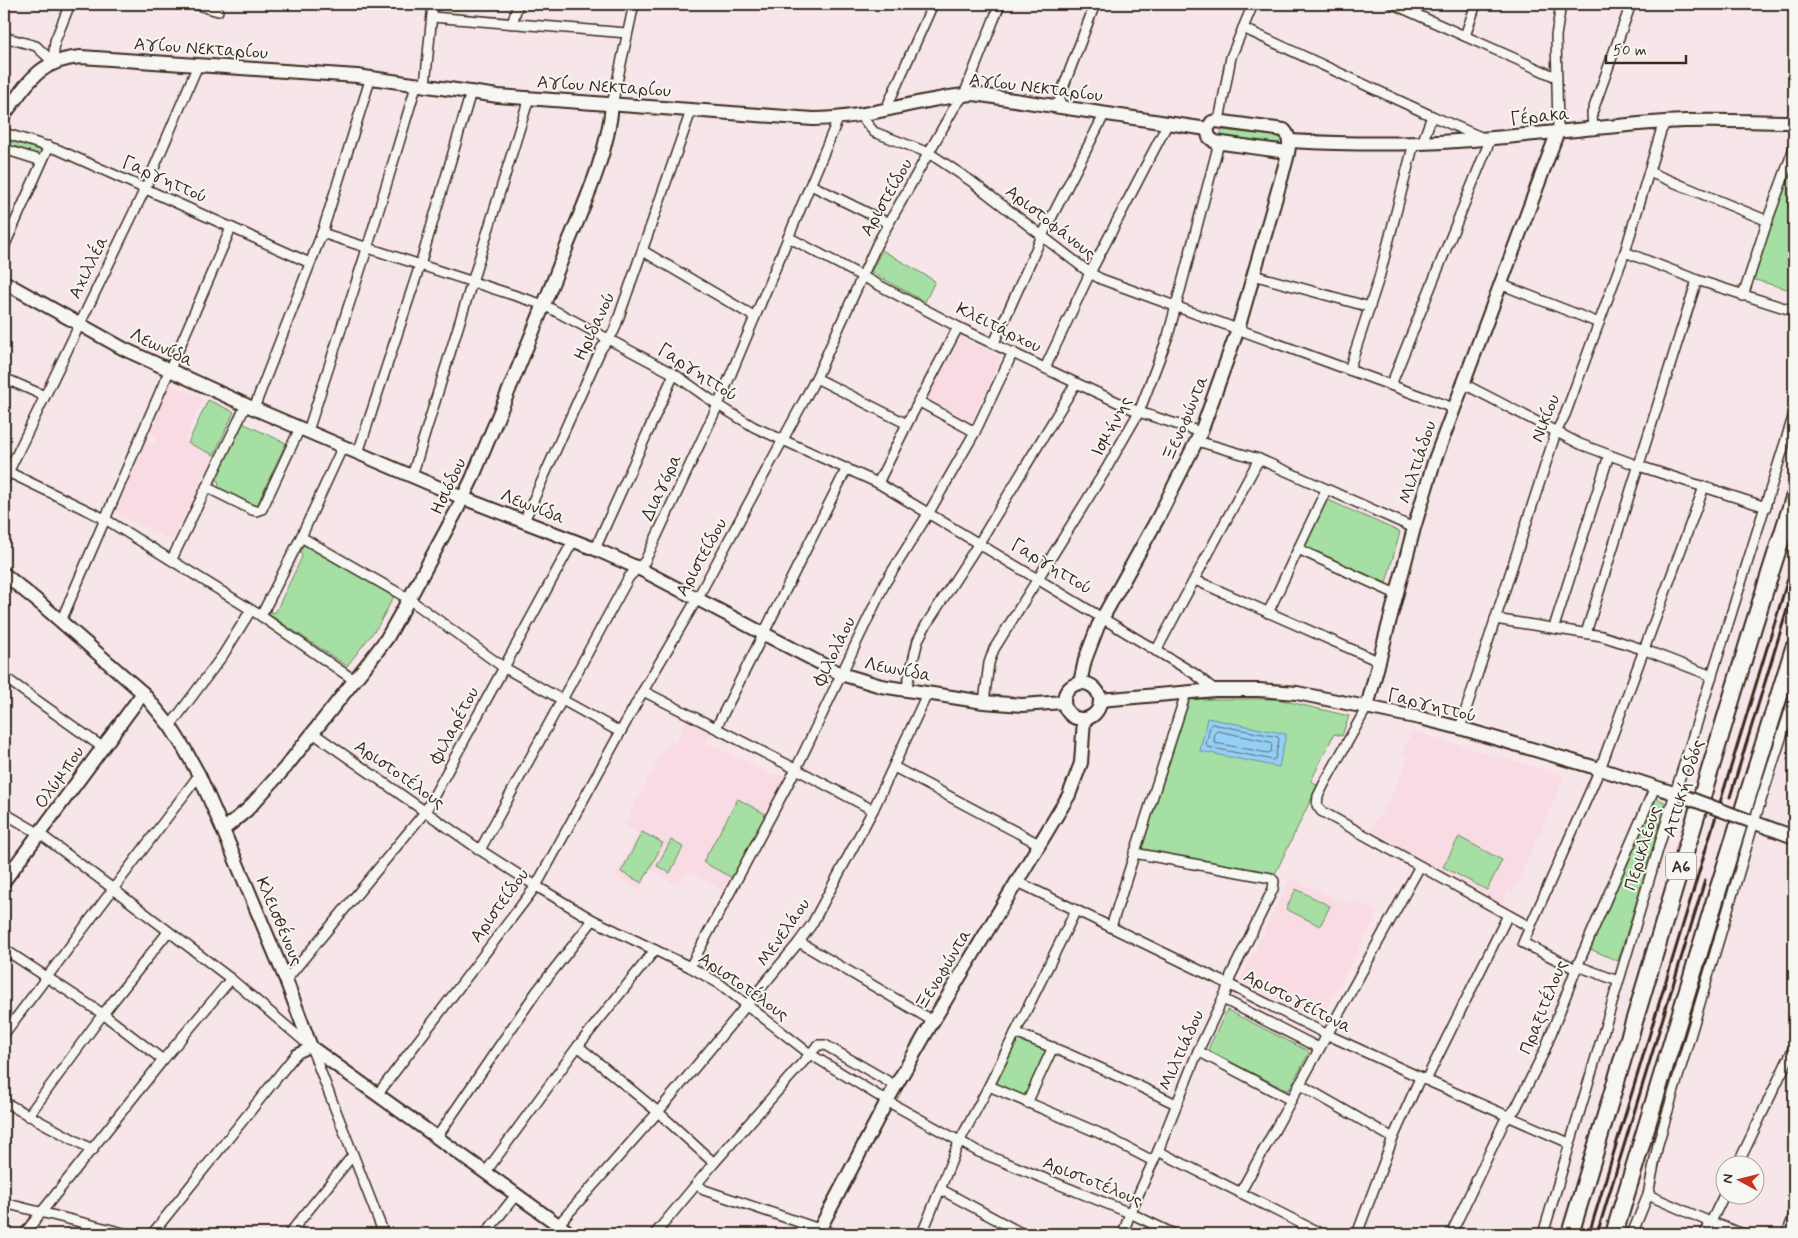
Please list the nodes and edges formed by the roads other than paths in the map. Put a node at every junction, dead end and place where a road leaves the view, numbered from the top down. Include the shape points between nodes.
1 (70, 4) edge
2 (194, 4) edge
3 (433, 4) edge
4 (518, 4) edge
5 (634, 4) edge
6 (933, 4) edge
7 (1000, 4) edge
8 (1095, 4) edge
9 (1253, 4) edge
10 (1393, 4) edge
11 (1476, 4) edge
12 (1561, 4) edge
13 (1631, 4) edge
14 (218, 11) dead end
15 (432, 17) junction
16 (512, 24) junction
17 (1243, 28) junction
18 (627, 33) junction
19 (1465, 36) junction
20 (4, 37) edge
21 (53, 62) junction
22 (198, 65) junction
23 (371, 77) junction
24 (1556, 77) junction
25 (421, 84) junction
26 (471, 92) junction
27 (964, 95) junction
28 (529, 98) junction
29 (612, 105) junction
30 (1058, 106) junction
31 (691, 111) junction
32 (885, 111) junction
33 (1104, 113) junction
34 (860, 115) junction
35 (4, 116) edge
36 (1432, 116) junction
37 (838, 119) junction
38 (1220, 121) junction
39 (1666, 122) junction
40 (1794, 122) edge
41 (1168, 123) junction
42 (1207, 129) junction
43 (1593, 130) junction
44 (1558, 131) junction
45 (4, 133) edge
46 (1488, 138) junction
47 (1219, 143) junction
48 (1418, 143) junction
49 (49, 146) junction
50 (1289, 147) junction
51 (1794, 148) edge
52 (4, 149) edge
53 (930, 153) junction
54 (42, 162) junction
55 (1649, 172) junction
56 (811, 185) junction
57 (145, 189) junction
58 (1768, 221) junction
59 (888, 223) junction
60 (231, 228) junction
61 (322, 233) junction
62 (1042, 236) junction
63 (788, 237) junction
64 (4, 247) edge
65 (367, 249) junction
66 (643, 251) junction
67 (1625, 252) junction
68 (310, 263) junction
69 (420, 265) junction
70 (1090, 273) junction
71 (1254, 275) junction
72 (862, 276) junction
73 (1697, 280) junction
74 (4, 282) edge
75 (473, 283) junction
76 (1500, 284) junction
77 (1743, 296) junction
78 (544, 305) junction
79 (1176, 307) junction
80 (1370, 307) junction
81 (1794, 311) edge
82 (755, 317) junction
83 (1600, 323) junction
84 (78, 324) junction
85 (958, 326) junction
86 (1238, 329) junction
87 (608, 339) junction
88 (994, 343) junction
89 (1013, 352) junction
90 (1045, 368) junction
91 (169, 370) junction
92 (1349, 370) junction
93 (674, 374) junction
94 (4, 378) edge
95 (816, 378) junction
96 (1076, 383) junction
97 (1462, 383) junction
98 (1391, 385) junction
99 (45, 396) junction
100 (918, 402) junction
101 (718, 405) junction
102 (250, 406) junction
103 (1453, 408) junction
104 (1139, 412) junction
105 (1794, 414) edge
106 (907, 424) junction
107 (304, 429) junction
108 (975, 432) junction
109 (1556, 432) junction
110 (1199, 436) junction
111 (783, 439) junction
112 (343, 446) junction
113 (358, 453) junction
114 (1609, 455) junction
115 (1259, 459) junction
116 (1639, 466) junction
117 (847, 468) junction
118 (5, 475) edge
119 (412, 476) junction
120 (878, 483) junction
121 (206, 487) junction
122 (1704, 487) junction
123 (1326, 490) junction
124 (463, 498) junction
125 (1794, 498) edge
126 (1766, 507) junction
127 (928, 514) junction
128 (105, 518) junction
129 (524, 521) junction
130 (1414, 528) junction
131 (301, 537) junction
132 (573, 541) junction
133 (979, 543) junction
134 (595, 549) junction
135 (1298, 549) junction
136 (172, 559) junction
137 (638, 568) junction
138 (4, 574) edge
139 (1038, 579) junction
140 (1195, 580) junction
141 (1396, 594) junction
142 (409, 599) junction
143 (697, 599) junction
144 (251, 610) junction
145 (1268, 613) junction
146 (261, 616) junction
147 (1102, 617) junction
148 (1495, 619) junction
149 (61, 621) junction
150 (1554, 627) junction
151 (1586, 633) junction
152 (763, 634) junction
153 (1794, 648) edge
154 (1645, 650) junction
155 (1156, 651) junction
156 (1378, 661) junction
157 (503, 668) junction
158 (841, 674) junction
159 (1712, 676) junction
160 (4, 677) edge
161 (354, 680) junction
162 (1080, 683) junction
163 (906, 690) junction
164 (1215, 690) junction
165 (643, 691) junction
166 (143, 693) junction
167 (1186, 693) junction
168 (927, 694) junction
169 (1794, 698) edge
170 (1100, 700) junction
171 (562, 701) junction
172 (984, 702) junction
173 (1064, 702) junction
174 (1367, 707) junction
175 (1084, 719) junction
176 (170, 726) junction
177 (716, 728) junction
178 (1460, 728) junction
179 (620, 732) junction
180 (313, 733) junction
181 (102, 747) junction
182 (894, 767) junction
183 (796, 769) junction
184 (1600, 769) junction
185 (199, 775) junction
186 (1655, 787) junction
187 (1679, 795) junction
188 (874, 810) junction
189 (425, 812) junction
190 (4, 813) edge
191 (1752, 821) junction
192 (223, 830) junction
193 (40, 834) junction
194 (1794, 837) edge
195 (1039, 844) junction
196 (480, 850) junction
197 (1134, 853) junction
198 (1420, 866) junction
199 (4, 881) edge
200 (1016, 881) junction
201 (536, 886) junction
202 (112, 888) junction
203 (1076, 910) junction
204 (1508, 915) junction
205 (593, 920) junction
206 (1530, 927) junction
207 (1111, 928) junction
208 (168, 932) junction
209 (800, 942) junction
210 (4, 949) edge
211 (655, 950) junction
212 (690, 967) junction
213 (1577, 967) junction
214 (46, 976) junction
215 (230, 979) junction
216 (286, 980) junction
217 (1618, 981) junction
218 (1228, 984) junction
219 (1223, 999) junction
220 (748, 1005) junction
221 (102, 1014) junction
222 (933, 1021) junction
223 (1015, 1033) junction
224 (4, 1034) edge
225 (1326, 1034) junction
226 (578, 1046) junction
227 (311, 1047) junction
228 (1053, 1047) junction
229 (1794, 1047) edge
230 (1319, 1048) junction
231 (1198, 1051) junction
232 (810, 1054) junction
233 (163, 1060) junction
234 (1423, 1079) junction
235 (1300, 1084) junction
236 (896, 1086) junction
237 (989, 1086) junction
238 (377, 1094) junction
239 (1291, 1100) junction
240 (887, 1101) junction
241 (4, 1102) edge
242 (1028, 1103) junction
243 (1176, 1104) junction
244 (658, 1112) junction
245 (28, 1116) junction
246 (1509, 1116) junction
247 (437, 1138) junction
248 (1393, 1138) junction
249 (959, 1142) junction
250 (1569, 1142) junction
251 (93, 1150) junction
252 (1158, 1151) junction
253 (353, 1155) junction
254 (1743, 1156) edge
255 (1153, 1161) junction
256 (714, 1163) junction
257 (485, 1173) junction
258 (697, 1184) junction
259 (940, 1189) junction
260 (1240, 1193) junction
261 (516, 1195) junction
262 (1648, 1195) junction
263 (4, 1203) edge
264 (1718, 1206) edge
265 (42, 1212) junction
266 (1130, 1213) junction
267 (1794, 1214) edge
268 (1710, 1222) junction
269 (558, 1225) junction
270 (818, 1232) edge
271 (24, 1234) edge
272 (128, 1234) edge
273 (152, 1234) edge
274 (289, 1234) edge
275 (384, 1234) edge
276 (485, 1234) edge
277 (570, 1234) edge
278 (654, 1234) edge
279 (834, 1234) edge
280 (922, 1234) edge
281 (1023, 1234) edge
282 (1123, 1234) edge
283 (1174, 1234) edge
284 (1322, 1234) edge
285 (1357, 1234) edge
286 (1451, 1234) edge
287 (1543, 1234) edge
288 (1570, 1234) edge
289 (1614, 1234) edge
290 (1632, 1234) edge
291 (1705, 1234) edge
292 (1743, 1234) edge
293 (1786, 1234) edge

1 - 21 street via 55,41
2 - 14 street
3 - 15 street
4 - 16 street
5 - 18 street
6 - 32 street
7 - 27 street, Αριστείδου
8 - 30 street
9 - 17 street
10 - 19 street
11 - 19 street
12 - 24 street via 1556,36
13 - 43 street via 1592,114
15 - 16 street
15 - 25 street
16 - 18 street
17 - 36 street
17 - 38 street via 1227,73
18 - 29 street
19 - 24 street
20 - 21 street via 36,46
21 - 22 street, Αγίου Νεκταρίου via 81,57
21 - 35 street via 37,72
22 - 23 street, Αγίου Νεκταρίου
22 - 57 street, Αχιλλέα
23 - 25 street, Αγίου Νεκταρίου
23 - 61 street
24 - 44 street
25 - 26 street, Αγίου Νεκταρίου
25 - 65 street
26 - 28 street, Αγίου Νεκταρίου
26 - 69 street
27 - 30 street, Αγίου Νεκταρίου
27 - 32 street, Αγίου Νεκταρίου
27 - 53 street, Αριστείδου
28 - 29 street, Αγίου Νεκταρίου
28 - 75 street
29 - 31 street, Αγίου Νεκταρίου
29 - 78 street, Ησιόδου via 603,149
30 - 33 street, Αγίου Νεκταρίου
31 - 37 street, Αγίου Νεκταρίου
31 - 66 street, Ηριδανού
32 - 34 street, Αγίου Νεκταρίου
33 - 41 street, Αγίου Νεκταρίου
33 - 62 street
34 - 37 street, Αγίου Νεκταρίου
34 - 53 street, Αριστοφάνους via 874,132
36 - 46 street
36 - 48 street
37 - 56 street, Διαγόρα
38 - 42 street via 1212,122
38 - 50 street via 1281,129 1288,133
39 - 40 street, Γέρακα
39 - 43 street, Γέρακα
39 - 55 street, Νικίου
41 - 42 street, Αγίου Νεκταρίου
41 - 70 street
42 - 47 street via 1209,137
43 - 44 street, Γέρακα
44 - 46 street, Γέρακα
44 - 76 street, Μιλτιάδου
45 - 49 street, Γαργηττού
46 - 48 street, Γέρακα
46 - 98 street
47 - 50 street, Γέρακα
47 - 79 street, Ισμήνης
48 - 50 street, Γέρακα via 1327,143
48 - 80 street
49 - 54 street
49 - 57 street, Γαργηττού
50 - 71 street, Ξενοφώντα
51 - 58 street
52 - 54 street
53 - 59 street, Αριστείδου
53 - 62 street, Αριστοφάνους
54 - 64 street
55 - 58 street
55 - 67 street, Νικίου
56 - 59 street
56 - 63 street, Διαγόρα
57 - 60 street, Γαργηττού
57 - 84 street, Αχιλλέα
58 - 77 street
59 - 72 street, Αριστείδου
60 - 68 street, Γαργηττού
60 - 91 street
61 - 65 street, Γαργηττού
61 - 68 street
62 - 70 street, Αριστοφάνους
62 - 88 street
63 - 72 street, Κλειτάρχου
63 - 82 street, Διαγόρα
65 - 69 street, Γαργηττού
65 - 107 street
66 - 82 street
66 - 87 street, Ηριδανού via 614,331
67 - 73 street
67 - 83 street, Νικίου
68 - 102 street
69 - 75 street, Γαργηττού
69 - 113 street
70 - 79 street, Αριστοφάνους
70 - 90 street
71 - 80 street
71 - 86 street, Ξενοφώντα
72 - 85 street, Κλειτάρχου
72 - 95 street, Αριστείδου
73 - 77 street
73 - 116 street
74 - 84 street, Λεωνίδα
75 - 78 street, Γαργηττού
75 - 119 street
76 - 83 street
76 - 97 street, Μιλτιάδου
77 - 81 street
78 - 87 street, Γαργηττού
78 - 124 street, Ησιόδου
79 - 86 street, Αριστοφάνους
79 - 104 street, Ισμήνης via 1164,349
80 - 92 street
82 - 101 street, Διαγόρα
83 - 109 street, Νικίου
84 - 91 street, Λεωνίδα
84 - 99 street, Αχιλλέα
85 - 88 street, Κλειτάρχου
85 - 100 street
86 - 92 street, Αριστοφάνους
86 - 110 street, Ξενοφώντα
87 - 93 street, Γαργηττού
87 - 129 street, Ηριδανού
88 - 89 street, Κλειτάρχου
89 - 90 street, Κλειτάρχου
89 - 108 street, Φιλολάου
90 - 96 street, Κλειτάρχου
91 - 102 street, Λεωνίδα
91 - 128 street
92 - 98 street, Αριστοφάνους
93 - 101 street, Γαργηττού
93 - 134 street
94 - 99 street
95 - 106 street
95 - 111 street, Αριστείδου
96 - 104 street, Κλειτάρχου
96 - 133 street
97 - 103 street, Μιλτιάδου
97 - 109 street
98 - 103 street, Αριστοφάνους
99 - 118 street, Αχιλλέα
100 - 106 street
100 - 108 street
101 - 111 street, Γαργηττού via 754,427
101 - 137 street, Διαγόρα
102 - 107 street, Λεωνίδα
102 - 121 street
103 - 130 street, Μιλτιάδου
104 - 110 street, Κλειτάρχου
104 - 139 street, Ισμήνης
105 - 126 street, Περικλέους
106 - 120 street
107 - 112 street, Λεωνίδα
107 - 121 street via 262,509 252,510
108 - 127 street, Φιλολάου
109 - 114 street
109 - 148 street, Νικίου
110 - 115 street, Κλειτάρχου
110 - 147 street, Ξενοφώντα via 1158,518
111 - 117 street, Γαργηττού
111 - 143 street, Αριστείδου
112 - 113 street, Λεωνίδα
112 - 131 street
113 - 119 street, Λεωνίδα
114 - 116 street
114 - 150 street
115 - 123 street, Κλειτάρχου
115 - 140 street
116 - 122 street
116 - 151 street
117 - 120 street, Γαργηττού
117 - 152 street
118 - 128 street
119 - 124 street, Λεωνίδα
120 - 127 street, Γαργηττού
121 - 136 street
122 - 126 street
122 - 154 street
123 - 130 street, Κλειτάρχου
123 - 135 street
124 - 129 street, Λεωνίδα
124 - 142 street, Ησιόδου
125 - 288 highway, Αττική Οδός / Α6
126 - 159 street, Περικλέους
127 - 133 street, Γαργηττού
127 - 158 street, Φιλολάου via 885,584
128 - 136 street
128 - 149 street
129 - 132 street, Λεωνίδα
130 - 141 street, Μιλτιάδου
131 - 142 street
131 - 146 street
132 - 134 street, Λεωνίδα
132 - 157 street, Φιλαρέτου
133 - 139 street, Γαργηττού
133 - 163 street via 918,640
134 - 137 street, Λεωνίδα
135 - 141 street
135 - 145 street
136 - 144 street
137 - 143 street, Λεωνίδα
137 - 171 street, Διαγόρα via 628,577
138 - 149 street, Κλεισθένους
139 - 147 street, Γαργηττού
139 - 172 street, Ισμήνης via 994,649
140 - 145 street
140 - 155 street
141 - 156 street, Μιλτιάδου
142 - 157 street
142 - 161 street, Ησιόδου via 386,638
143 - 152 street, Λεωνίδα
143 - 165 street, Αριστείδου
144 - 146 street
144 - 176 street via 223,655
145 - 156 street
146 - 161 street
147 - 155 street, Γαργηττού
147 - 162 street, Ξενοφώντα via 1092,639
148 - 150 street
148 - 178 street, Νικίου
149 - 166 street, Κλεισθένους
150 - 151 street
151 - 154 street
152 - 158 street, Λεωνίδα
152 - 177 street
153 - 289 highway, Α6
154 - 159 street
154 - 184 street
155 - 164 street, Γαργηττού
156 - 174 street, Μιλτιάδου
157 - 171 street
157 - 189 street, Φιλαρέτου
158 - 163 street, Λεωνίδα
158 - 183 street, Φιλολάου
159 - 187 street, Περικλέους
160 - 181 street
161 - 180 street, Ησιόδου
162 - 170 street via 1096,689
162 - 173 street via 1067,692
163 - 168 street, Λεωνίδα
164 - 167 street
164 - 174 street, Γαργηττού via 1298,692
165 - 177 street
165 - 179 street, Αριστείδου
166 - 176 street, Κλεισθένους
166 - 181 street, Ολύμπου
167 - 170 street
167 - 197 street
168 - 172 street, Λεωνίδα
168 - 182 street, Μενελάου
169 - 191 street
170 - 175 street via 1098,710
171 - 179 street
171 - 196 street, Διαγόρα
172 - 173 street, Λεωνίδα via 1022,705
173 - 175 street via 1069,713
174 - 178 street, Γαργηττού
174 - 198 street, Μιλτιάδου via 1324,784 1317,805 1321,811
175 - 195 street, Ξενοφώντα via 1080,763 1074,784
176 - 185 street, Κλεισθένους
177 - 183 street
178 - 184 street, Γαργηττού
179 - 201 street, Αριστείδου
180 - 189 street, Αριστοτέλους
180 - 192 street, Ησιόδου via 257,800
181 - 193 street, Ολύμπου
182 - 188 street, Μενελάου
182 - 195 street
183 - 188 street
183 - 212 street, Φιλολάου
184 - 186 street, Γαργηττού
184 - 206 street
185 - 192 street, Κλεισθένους
185 - 202 street
186 - 187 street, Γαργηττού
186 - 213 street, Πραξιτέλους
187 - 191 street, Γαργηττού, bridge
187 - 217 street, Περικλέους
188 - 209 street, Μενελάου
189 - 196 street, Αριστοτέλους
189 - 216 street, Φιλαρέτου
190 - 193 street
191 - 194 street, Γαργηττού
191 - 262 street via 1658,1144
192 - 216 street, Κλεισθένους
193 - 199 street, Ολύμπου
193 - 202 street
195 - 200 street, Ξενοφώντα
196 - 201 street, Αριστοτέλους
197 - 207 street
197 - 218 street, Μιλτιάδου via 1274,881
198 - 204 street
198 - 225 street
200 - 203 street, Αριστογείτονα
200 - 222 street, Ξενοφώντα
201 - 205 street, Αριστοτέλους
201 - 238 street, Αριστείδου
202 - 208 street
202 - 214 street
203 - 207 street, Αριστογείτονα
203 - 223 street
204 - 206 street
204 - 234 street
205 - 211 street, Αριστοτέλους
205 - 247 street via 537,991
206 - 213 street via 1523,943
207 - 218 street, Αριστογείτονα
208 - 215 street
208 - 221 street
209 - 220 street, Μενελάου
209 - 222 street
210 - 214 street
211 - 212 street, Αριστοτέλους
211 - 226 street
212 - 220 street, Αριστοτέλους
213 - 217 street
213 - 246 street, Πραξιτέλους via 1544,1052
214 - 221 street
214 - 224 street
215 - 227 street
215 - 233 street
216 - 227 street, Κλεισθένους
217 - 250 street, Περικλέους
218 - 219 street, Μιλτιάδου
218 - 225 street, Αριστογείτονα
219 - 230 street
219 - 231 street, Μιλτιάδου
220 - 232 street, Αριστοτέλους
220 - 244 street, Μενελάου
221 - 233 street
221 - 245 street
222 - 236 street, Ξενοφώντα
223 - 228 street
223 - 237 street
225 - 230 street
225 - 234 street, Αριστογείτονα
226 - 244 street
226 - 257 street
227 - 238 street
227 - 253 street
227 - 273 street via 296,1054
228 - 242 street
228 - 243 street
229 - 254 street
230 - 235 street
231 - 239 street
231 - 243 street, Μιλτιάδου
232 - 236 street via 818,1045 824,1045
232 - 240 street, Αριστοτέλους
232 - 256 street
233 - 251 street
234 - 246 street, Αριστογείτονα
234 - 248 street
235 - 239 street
235 - 248 street
236 - 240 street, Ξενοφώντα
237 - 242 street
237 - 249 street
238 - 247 street
239 - 260 street
240 - 249 street, Αριστοτέλους
240 - 270 street, Ξενοφώντα
241 - 245 street
242 - 255 street via 1099,1133
243 - 252 street, Μιλτιάδου
244 - 256 street
244 - 269 street, Μενελάου
245 - 251 street
246 - 250 street, Αριστογείτονα
246 - 286 street, Πραξιτέλους
247 - 257 street
248 - 285 street
249 - 259 street
249 - 266 street, Αριστοτέλους
250 - 287 street, Περικλέους
251 - 265 street
252 - 255 street, Μιλτιάδου
252 - 260 street
253 - 274 street
253 - 275 street
255 - 266 street, Μιλτιάδου
256 - 258 street
257 - 261 street
258 - 270 street via 704,1190
258 - 278 street
259 - 280 street
259 - 281 street
260 - 284 street
261 - 269 street
261 - 276 street
262 - 268 street
262 - 290 street
263 - 265 street
264 - 268 street
265 - 271 street
265 - 272 street
266 - 282 street, Μιλτιάδου
266 - 283 street, Αριστοτέλους
267 - 293 street
268 - 291 street
268 - 292 street
269 - 277 street
270 - 279 street

